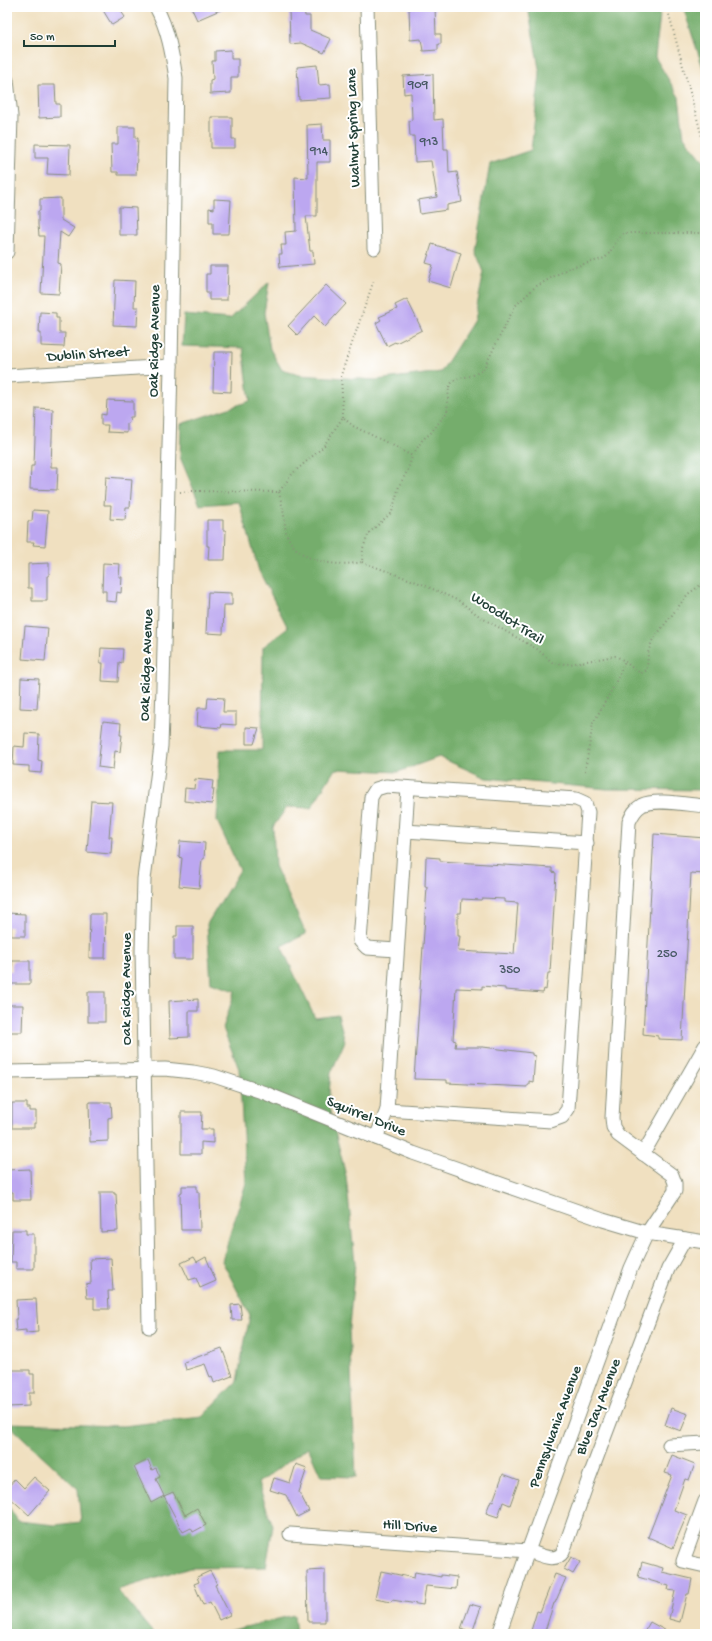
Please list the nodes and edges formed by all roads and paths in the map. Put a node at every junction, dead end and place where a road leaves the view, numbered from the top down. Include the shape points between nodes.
1 (156, 7) edge
2 (367, 7) edge
3 (667, 7) edge
4 (7, 80) edge
5 (705, 148) edge
6 (705, 233) edge
7 (374, 248) dead end
8 (7, 252) edge
9 (374, 280) dead end
10 (171, 366) junction
11 (7, 376) edge
12 (343, 417) junction
13 (412, 456) junction
14 (279, 492) junction
15 (167, 494) junction
16 (362, 562) junction
17 (705, 582) edge
18 (625, 661) junction
19 (585, 771) dead end
20 (408, 788) junction
21 (705, 806) edge
22 (405, 831) junction
23 (587, 843) junction
24 (396, 950) junction
25 (705, 1046) edge
26 (143, 1069) junction
27 (7, 1072) edge
28 (387, 1110) junction
29 (376, 1138) junction
30 (643, 1154) junction
31 (647, 1233) junction
32 (685, 1239) junction
33 (705, 1242) edge
34 (149, 1327) dead end
35 (705, 1443) edge
36 (669, 1445) dead end
37 (705, 1501) edge
38 (290, 1534) dead end
39 (528, 1551) junction
40 (705, 1566) edge
41 (499, 1634) edge

1 - 10 street, Oak Ridge Avenue via 171,45 176,78
2 - 7 street, Walnut Spring Lane
3 - 5 path
4 - 8 street via 11,116
6 - 13 path via 624,233 616,240 605,258 566,270 535,287 515,306 483,370 453,381 449,388 447,412
9 - 12 path via 341,375
10 - 11 street, Dublin Street
10 - 15 street, Oak Ridge Avenue
12 - 13 path via 353,426
12 - 14 path via 323,447 293,473
13 - 16 path via 399,486 392,512 369,533
14 - 15 path via 192,490
14 - 16 path via 287,535 295,547 304,554 327,563 342,565
15 - 26 street, Oak Ridge Avenue via 161,746 144,879
16 - 18 path, Woodlot Trail via 459,601 482,618 537,649 553,663 570,664 609,656
17 - 18 path, Woodlot Trail via 688,594 652,641 646,670 641,673 636,671
18 - 19 path via 593,723
20 - 22 street
20 - 23 street via 576,799 584,803 588,812
20 - 24 street via 386,786 376,789 371,797 360,933 360,941 367,948
21 - 30 street, Pennsylvania Avenue via 653,802 634,812 629,822 612,1118 613,1127 618,1135
22 - 23 street
22 - 24 street
23 - 28 street via 568,1109 562,1117 551,1121
24 - 28 street
25 - 30 street
26 - 27 street, Squirrel Drive
26 - 29 street, Squirrel Drive via 214,1076 265,1093
26 - 34 street, Oak Ridge Avenue
28 - 29 street
29 - 31 street, Squirrel Drive via 603,1220
30 - 31 street, Pennsylvania Avenue via 672,1175 675,1183 675,1190
31 - 32 street, Squirrel Drive
31 - 39 street, Pennsylvania Avenue via 631,1268
32 - 33 street, Squirrel Drive
32 - 39 street, Blue Jay Avenue via 665,1276 563,1552 560,1557 554,1559
35 - 36 street
37 - 40 street via 683,1561
38 - 39 street, Hill Drive
39 - 41 street, Pennsylvania Avenue

